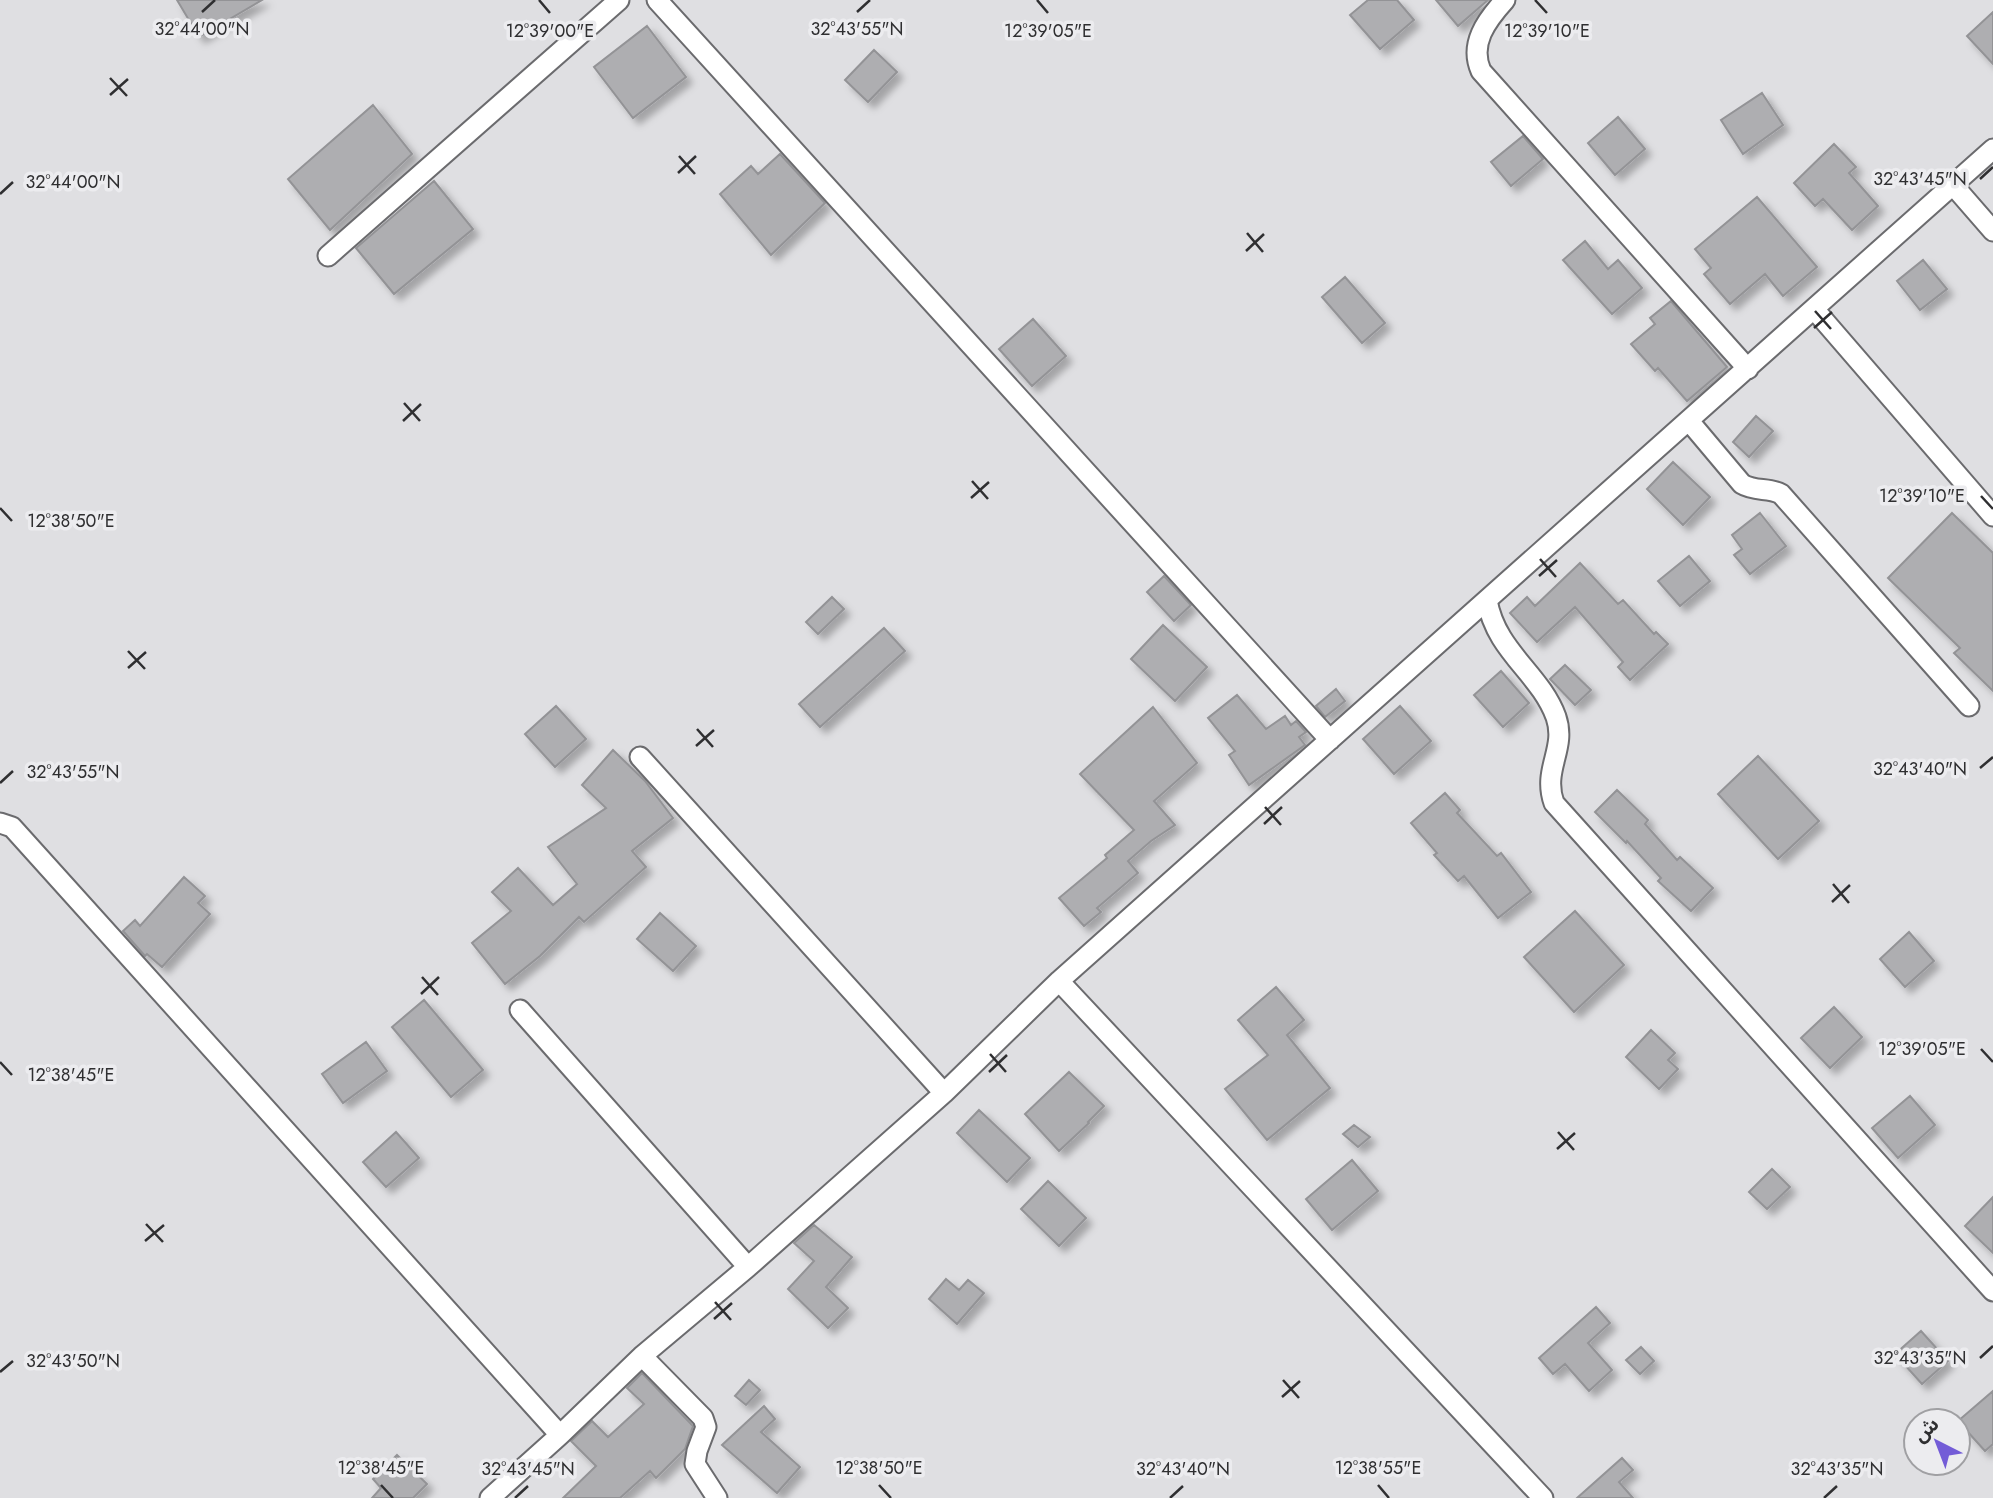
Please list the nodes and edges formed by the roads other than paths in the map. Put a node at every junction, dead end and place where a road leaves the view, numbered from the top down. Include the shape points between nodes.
1 (619, 0) edge
2 (657, 0) edge
3 (1505, 0) edge
4 (1993, 149) edge
5 (1953, 185) junction
6 (1993, 231) edge
7 (328, 256) dead end
8 (1815, 309) junction
9 (1748, 369) junction
10 (1689, 421) junction
11 (1993, 516) edge
12 (1487, 600) junction
13 (1969, 706) dead end
14 (1330, 740) junction
15 (640, 757) dead end
16 (0, 823) edge
17 (1059, 981) junction
18 (520, 1010) dead end
19 (944, 1093) junction
20 (748, 1267) junction
21 (1993, 1291) edge
22 (642, 1356) junction
23 (560, 1436) junction
24 (490, 1498) edge
25 (717, 1498) edge
26 (1543, 1498) edge

1 - 7 street
2 - 14 street
3 - 9 street via 1476,44 1475,58 1481,71
4 - 5 street
5 - 6 street
5 - 8 street
8 - 9 street
8 - 11 street
9 - 10 street
10 - 12 street
10 - 13 street via 1742,484 1776,491 1786,499
12 - 14 street
12 - 21 street via 1501,639 1557,721 1559,742 1549,784 1554,803
14 - 17 street
15 - 19 street
16 - 23 street via 12,827 113,937
17 - 19 street
17 - 26 street
18 - 20 street
19 - 20 street
20 - 22 street
22 - 23 street
22 - 25 street via 703,1418 706,1426 695,1464
23 - 24 street

